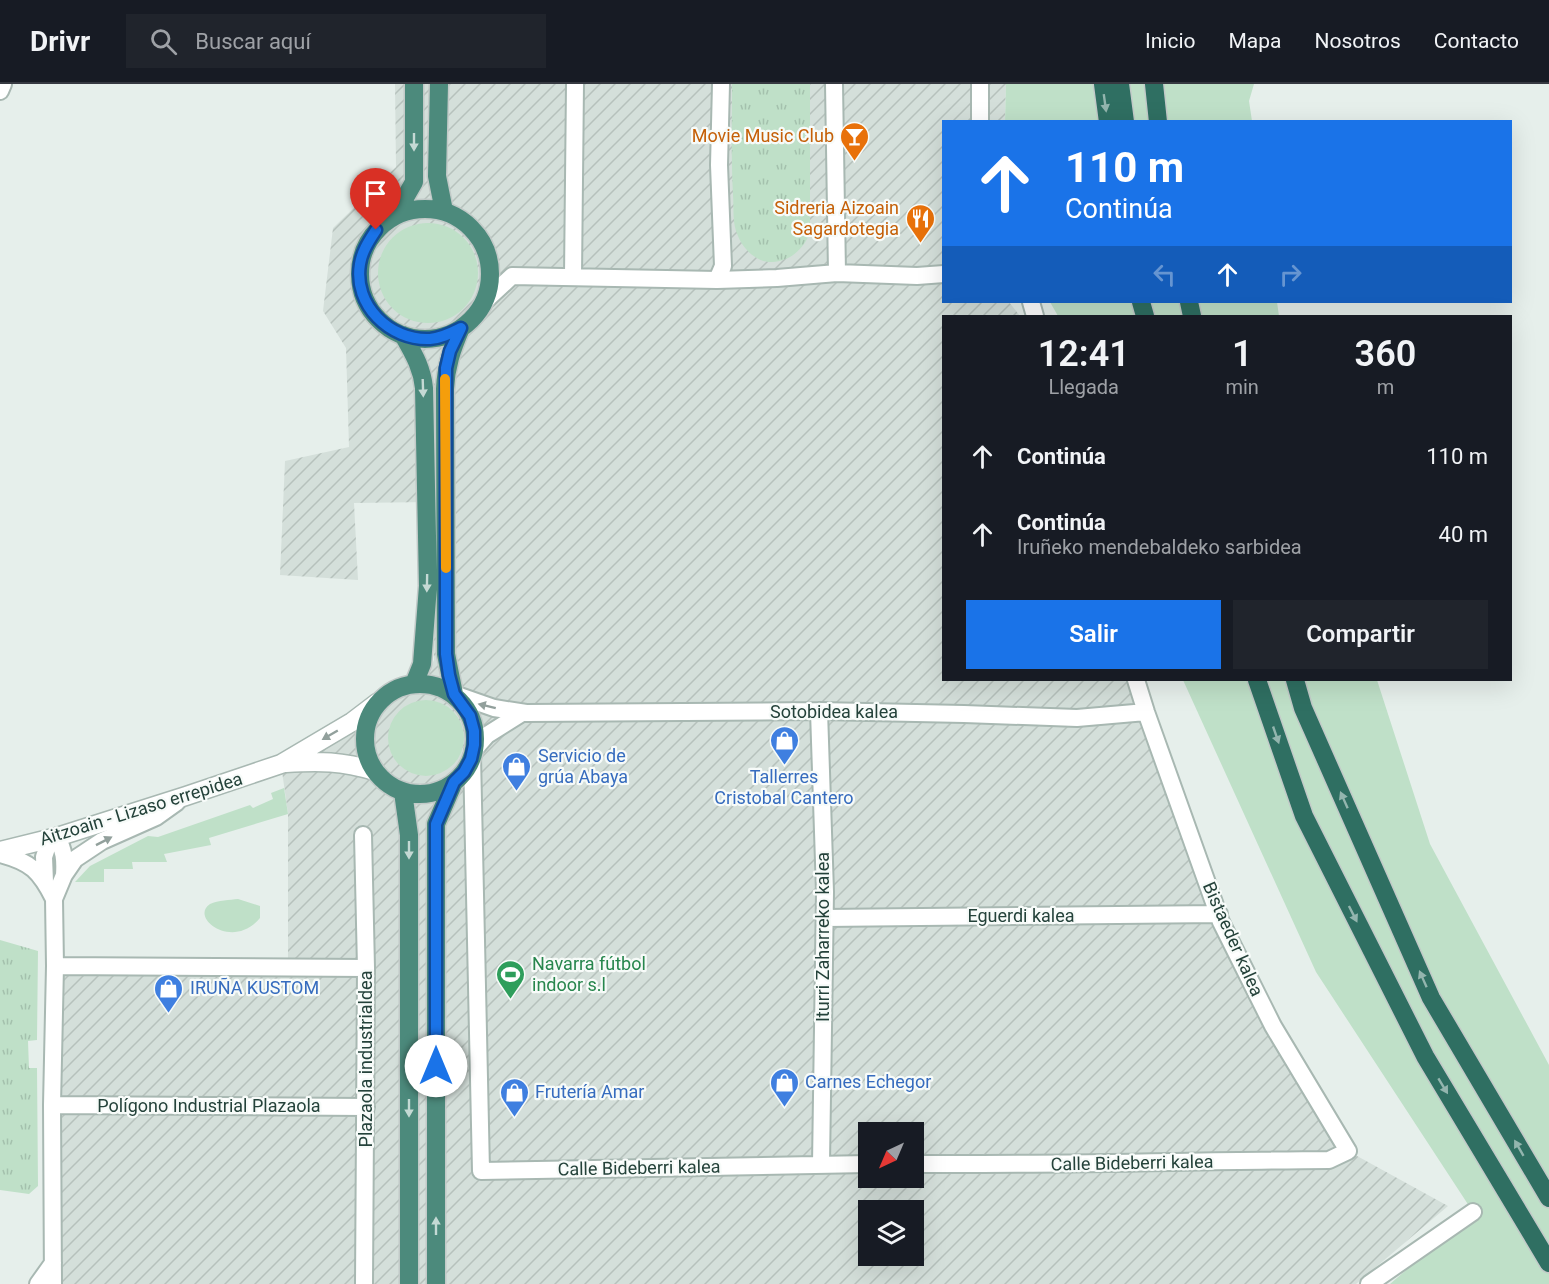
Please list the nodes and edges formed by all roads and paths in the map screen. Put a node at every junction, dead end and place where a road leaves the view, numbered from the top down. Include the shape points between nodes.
1 (3, 84) edge
2 (414, 84) edge
3 (440, 84) edge
4 (575, 84) edge
5 (721, 84) edge
6 (834, 84) edge
7 (980, 84) edge
8 (1103, 84) edge
9 (1120, 84) edge
10 (1154, 84) edge
11 (0, 91) edge
12 (980, 120) edge
13 (1108, 120) edge
14 (1125, 120) edge
15 (1158, 120) edge
16 (444, 211) junction
17 (395, 215) junction
18 (837, 273) junction
19 (942, 274) edge
20 (573, 276) junction
21 (717, 280) junction
22 (483, 303) junction
23 (461, 328) junction
24 (403, 335) junction
25 (1136, 681) edge
26 (1257, 681) edge
27 (1294, 681) edge
28 (414, 684) junction
29 (454, 694) junction
30 (377, 703) junction
31 (819, 711) junction
32 (1146, 712) junction
33 (522, 713) junction
34 (473, 753) junction
35 (281, 764) junction
36 (375, 771) junction
37 (454, 782) junction
38 (403, 792) junction
39 (186, 796) junction
40 (363, 835) dead end
41 (53, 838) junction
42 (0, 852) edge
43 (64, 875) junction
44 (45, 882) junction
45 (54, 899) junction
46 (1219, 914) junction
47 (824, 918) junction
48 (56, 966) junction
49 (366, 968) junction
50 (52, 1105) junction
51 (366, 1107) junction
52 (1348, 1151) joint
53 (820, 1164) junction
54 (858, 1164) edge
55 (924, 1164) edge
56 (1549, 1198) edge
57 (1473, 1212) dead end
58 (52, 1263) junction
59 (1549, 1263) edge
60 (38, 1284) edge
61 (53, 1284) edge
62 (364, 1284) edge
63 (409, 1284) edge
64 (436, 1284) edge
65 (1369, 1284) edge

1 - 11 street
2 -> 17 highway via 414,182
3 - 16 highway via 438,176
4 - 20 street
5 - 21 street via 723,266
6 - 18 street
7 - 12 street
8 -> 13 highway
9 - 14 highway
10 - 15 highway
16 - 17 highway via 420,208
16 - 22 highway via 469,225 485,248 490,276
17 - 24 highway via 376,230 363,252 360,280 369,308 390,329
18 - 19 street
18 - 21 street
20 - 21 street
20 - 22 street via 512,276
22 - 23 highway
23 - 24 highway via 433,339
23 - 29 highway via 450,351 445,389 446,654
24 -> 28 highway via 417,358 424,388 428,586 423,656
25 - 32 street, Bistaeder kalea
26 -> 59 highway via 1304,816 1425,1056
56 -> 27 highway via 1431,998
28 - 29 highway via 431,685
28 - 30 highway via 392,691
33 -> 29 street, Sotobidea kalea
29 - 34 highway via 470,716
30 -> 35 street
30 - 36 highway via 366,727 366,750
31 - 32 street, Sotobidea kalea via 1077,718
31 - 33 street, Sotobidea kalea
31 - 47 street, Iturri Zaharreko kalea
32 - 46 street, Bistaeder kalea
33 - 34 street via 487,735
34 - 37 highway
34 - 53 street, Calle Bideberri kalea via 481,1171
35 - 36 street via 349,763
35 - 39 street, Aitzoain - Lizaso errepidea
36 - 38 highway
37 - 38 highway via 430,793
64 -> 37 highway via 436,824
38 -> 63 highway via 409,835
39 - 41 street, Aitzoain - Lizaso errepidea
43 -> 39 street via 86,851 156,817
40 - 49 street, Plazaola industrialdea
41 - 42 street, Aitzoain - Lizaso errepidea
41 - 43 street via 63,847
41 - 44 street via 44,857
42 - 44 street via 23,861
43 - 45 street
44 - 45 street
45 - 48 street
46 - 47 street, Eguerdi kalea
46 - 52 street, Bistaeder kalea via 1273,1026
47 - 53 street, Iturri Zaharreko kalea
48 - 49 street
48 - 50 street
49 - 51 street, Plazaola industrialdea
50 - 51 street, Polígono Industrial Plazaola
50 - 58 street
51 - 62 street, Plazaola industrialdea
52 - 55 street, Calle Bideberri kalea via 1329,1160
53 - 54 street, Calle Bideberri kalea
57 - 65 street
58 - 60 street
58 - 61 street

